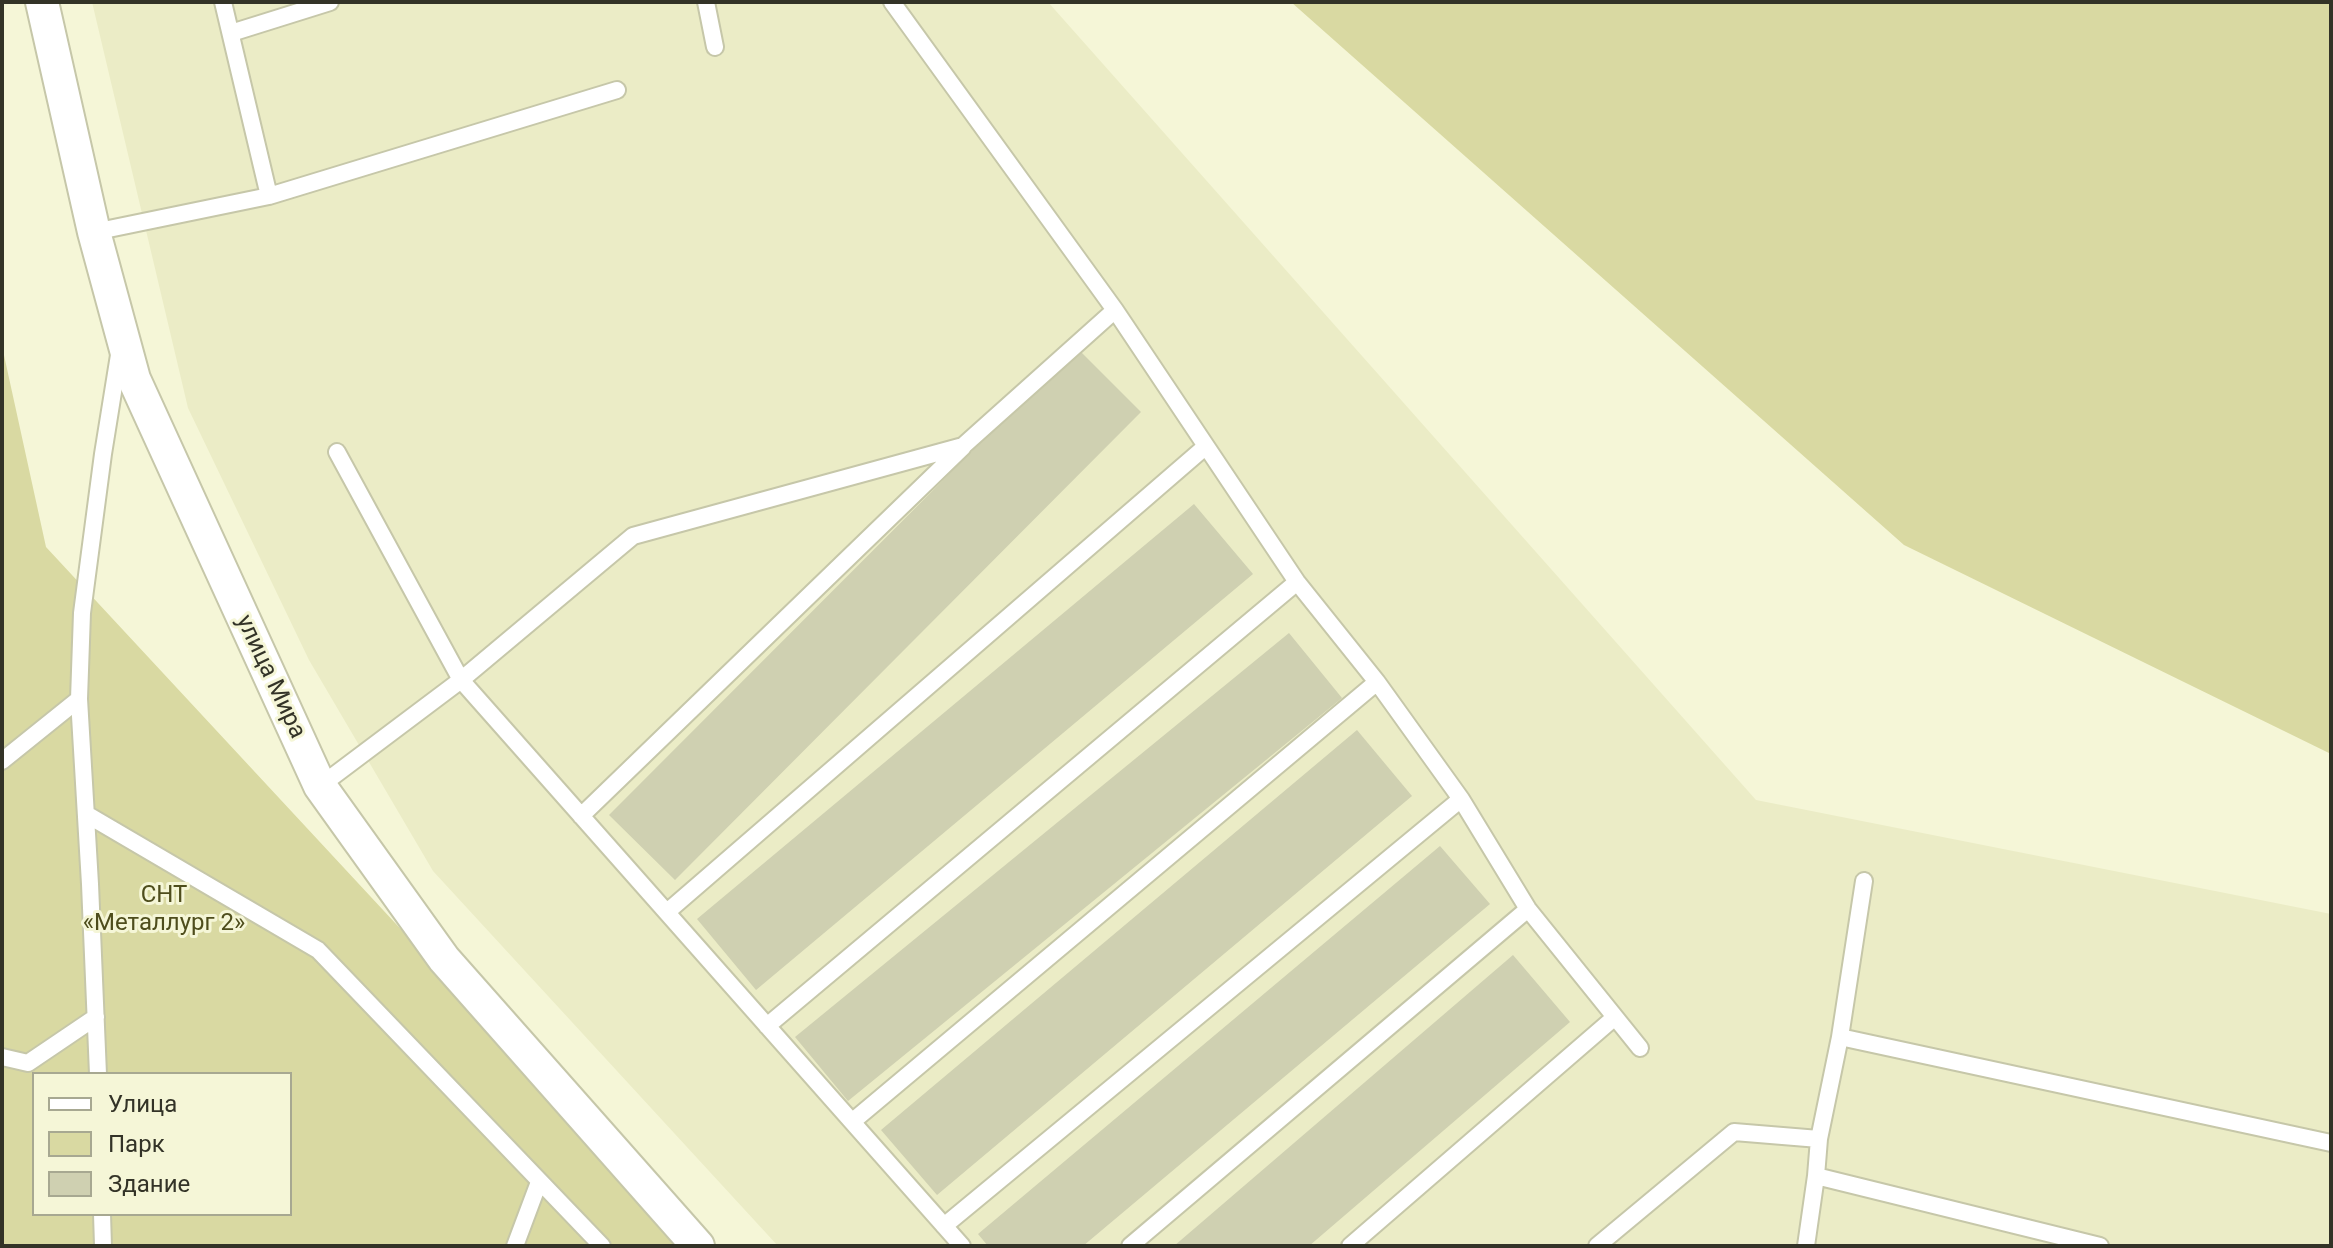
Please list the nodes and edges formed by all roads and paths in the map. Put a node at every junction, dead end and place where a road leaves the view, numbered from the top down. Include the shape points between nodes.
1 (42, 2) edge
2 (223, 2) edge
3 (330, 2) edge
4 (706, 2) edge
5 (892, 2) edge
6 (231, 33) junction
7 (715, 47) dead end
8 (617, 90) dead end
9 (269, 196) junction
10 (94, 232) junction
11 (1115, 310) junction
12 (122, 336) junction
13 (963, 446) junction
14 (1205, 447) junction
15 (337, 452) dead end
16 (1297, 582) junction
17 (461, 680) junction
18 (1377, 682) junction
19 (79, 699) junction
20 (2, 761) edge
21 (320, 786) junction
22 (1461, 799) junction
23 (86, 814) junction
24 (581, 816) junction
25 (1864, 881) dead end
26 (1528, 909) junction
27 (667, 912) junction
28 (96, 1017) junction
29 (1615, 1017) junction
30 (767, 1026) junction
31 (1840, 1037) junction
32 (1640, 1048) dead end
33 (2, 1057) edge
34 (98, 1072) edge
35 (853, 1121) junction
36 (1819, 1139) junction
37 (2331, 1143) edge
38 (1816, 1176) junction
39 (539, 1182) junction
40 (102, 1216) edge
41 (944, 1226) junction
42 (103, 1246) edge
43 (515, 1246) edge
44 (602, 1246) edge
45 (698, 1246) edge
46 (962, 1246) edge
47 (1130, 1246) edge
48 (1350, 1246) edge
49 (1597, 1246) edge
50 (1806, 1246) edge
51 (2100, 1246) edge

1 - 10 street, улица Мира
2 - 6 lane
3 - 6 lane
4 - 7 lane
5 - 11 lane
6 - 9 lane
8 - 9 lane
9 - 10 lane
10 - 12 street, улица Мира
11 - 13 lane
11 - 14 lane
12 - 19 lane via 82,613
12 - 21 street, улица Мира via 134,379
13 - 17 lane via 633,536
13 - 24 lane
14 - 16 lane
14 - 27 lane
15 - 17 lane
16 - 18 lane
16 - 30 lane
17 - 21 lane
17 - 24 lane
18 - 22 lane
18 - 35 lane
19 - 20 lane
19 - 23 lane
21 - 45 street, улица Мира via 444,959
22 - 26 lane
22 - 41 lane
23 - 28 lane
23 - 39 lane via 318,950
24 - 27 lane
25 - 31 lane
26 - 29 lane
26 - 47 lane
27 - 30 lane
28 - 33 lane via 28,1063
28 - 34 lane
29 - 32 lane
29 - 48 lane
30 - 35 lane
31 - 36 lane
31 - 37 lane
35 - 41 lane
36 - 38 lane
36 - 49 lane via 1734,1132
38 - 50 lane
38 - 51 lane
39 - 43 lane
39 - 44 lane
40 - 42 lane
41 - 46 lane

